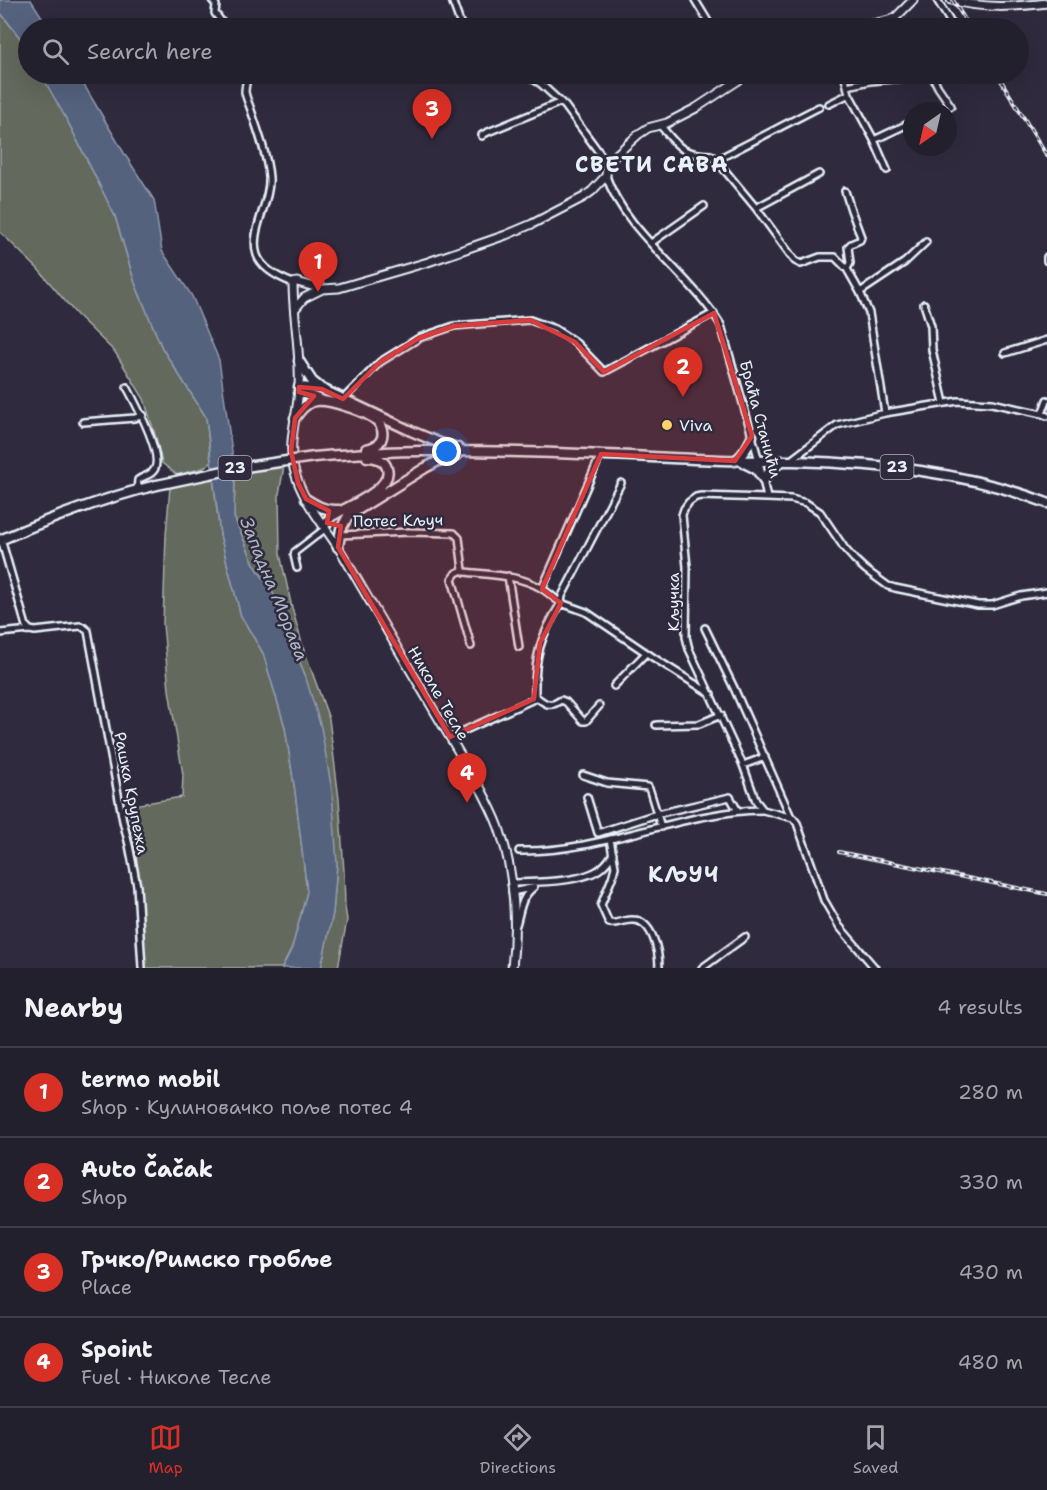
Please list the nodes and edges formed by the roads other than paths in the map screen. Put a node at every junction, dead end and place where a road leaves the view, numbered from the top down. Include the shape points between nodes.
1 (212, 0) edge
2 (452, 0) edge
3 (695, 0) edge
4 (913, 0) edge
5 (937, 0) edge
6 (951, 0) edge
7 (1047, 3) edge
8 (218, 18) edge
9 (458, 18) edge
10 (706, 18) edge
11 (893, 18) edge
12 (948, 18) edge
13 (246, 84) edge
14 (541, 84) edge
15 (730, 84) edge
16 (856, 84) edge
17 (937, 84) edge
18 (847, 86) joint
19 (849, 94) junction
20 (561, 102) junction
21 (948, 102) edge
22 (829, 105) dead end
23 (819, 107) dead end
24 (660, 125) junction
25 (903, 126) edge
26 (482, 136) dead end
27 (874, 140) junction
28 (717, 161) junction
29 (607, 163) junction
30 (887, 170) dead end
31 (819, 174) dead end
32 (606, 176) junction
33 (845, 191) dead end
34 (704, 206) dead end
35 (756, 208) junction
36 (926, 242) dead end
37 (651, 243) junction
38 (847, 269) junction
39 (293, 283) junction
40 (322, 289) junction
41 (861, 292) junction
42 (924, 304) dead end
43 (295, 309) junction
44 (714, 313) junction
45 (1047, 340) edge
46 (1005, 353) dead end
47 (299, 361) junction
48 (127, 387) dead end
49 (322, 389) junction
50 (299, 390) junction
51 (343, 399) junction
52 (1047, 400) edge
53 (323, 402) junction
54 (944, 403) junction
55 (885, 413) junction
56 (143, 415) junction
57 (1045, 415) edge
58 (295, 418) junction
59 (83, 422) dead end
60 (752, 436) junction
61 (464, 451) junction
62 (355, 454) junction
63 (601, 454) junction
64 (735, 461) junction
65 (759, 461) junction
66 (785, 461) junction
67 (764, 480) junction
68 (621, 483) dead end
69 (137, 490) junction
70 (767, 498) junction
71 (306, 500) junction
72 (1047, 503) edge
73 (345, 513) junction
74 (325, 526) junction
75 (340, 535) junction
76 (1, 539) edge
77 (338, 547) junction
78 (297, 568) dead end
79 (463, 570) junction
80 (508, 576) junction
81 (542, 589) junction
82 (1047, 592) edge
83 (561, 603) junction
84 (705, 628) dead end
85 (30, 630) junction
86 (0, 633) edge
87 (471, 646) dead end
88 (519, 647) dead end
89 (646, 653) junction
90 (614, 686) dead end
91 (711, 694) junction
92 (536, 696) junction
93 (599, 706) dead end
94 (721, 715) junction
95 (656, 725) dead end
96 (450, 737) junction
97 (765, 756) junction
98 (743, 765) junction
99 (583, 775) dead end
100 (587, 797) dead end
101 (763, 810) junction
102 (738, 811) junction
103 (657, 814) junction
104 (791, 817) junction
105 (661, 827) junction
106 (598, 833) junction
107 (610, 839) junction
108 (600, 841) junction
109 (519, 851) dead end
110 (612, 853) junction
111 (604, 867) junction
112 (614, 872) junction
113 (544, 882) junction
114 (511, 883) junction
115 (534, 887) junction
116 (512, 892) junction
117 (514, 928) junction
118 (746, 937) dead end
119 (142, 968) edge
120 (512, 968) edge
121 (659, 968) edge
122 (702, 968) edge
123 (875, 968) edge

1 - 8 street
2 - 9 street
3 - 10 street
4 - 11 street
5 - 12 street
6 - 7 street via 999,7
13 - 39 street via 245,92 269,178 257,234 258,256 278,276
14 - 20 street
15 - 24 street via 696,108
16 - 18 street
17 - 21 street
18 - 19 street
19 - 22 street
19 - 27 street
20 - 26 street
20 - 29 street
23 - 28 street
24 - 28 street via 681,149 711,155
24 - 29 street via 639,134
25 - 27 street
27 - 30 street
28 - 35 street
29 - 32 street
31 - 35 street
32 - 37 street, Браћа Станићи via 623,207
32 - 40 street via 584,197 506,236 350,285
33 - 38 street via 861,237 848,247
34 - 37 street
35 - 38 street via 797,263 832,256
36 - 41 street
37 - 44 street, Браћа Станићи
38 - 41 street
39 - 40 street
39 - 43 street, Николе Тесле
40 - 43 street via 304,298
41 - 55 street via 869,314
42 - 54 street
43 - 47 street, Николе Тесле
44 - 51 street via 604,372 575,342 555,328 530,320 454,326 419,338 380,362
44 - 60 street, Браћа Станићи via 721,325
45 - 46 street
47 - 49 main road
47 - 50 street, Николе Тесле
48 - 56 street
49 - 50 main road
49 - 51 main road
50 - 53 main road
50 - 58 street, Николе Тесле
51 - 61 main road
52 - 57 street
53 - 58 main road via 311,402
53 - 62 main road via 363,413 381,426 383,435 378,444
54 - 55 street, Браћа Станићи
54 - 57 street, Браћа Станићи via 992,403
55 - 66 street, Браћа Станићи via 837,425
56 - 59 street
56 - 69 street via 157,463 153,471 138,480
58 - 71 street, Николе Тесле via 291,451
60 - 64 main road via 749,446
60 - 65 street, Браћа Станићи
61 - 62 main road, 23
61 - 63 main road, 23
61 - 73 main road
62 - 69 main road, 23, bridge via 314,456 226,470
62 - 73 main road via 380,460 387,468 387,476 378,489
63 - 64 main road, 23
63 - 81 street
64 - 65 main road, 23
64 - 67 main road via 756,469
65 - 66 main road, 23
65 - 67 street, Браћа Станићи
66 - 67 main road via 771,469
66 - 72 main road, 23 via 937,473 979,481
67 - 70 street, Браћа Станићи
68 - 83 street
69 - 76 main road, 23
70 - 82 street, Браћа Станићи via 791,499 813,506 854,559 895,588 978,605
70 - 91 street, Кључка via 701,496 684,509 686,637
71 - 73 main road
71 - 74 street, Николе Тесле
73 - 74 main road via 332,516
73 - 75 main road
74 - 77 street, Николе Тесле
74 - 78 street via 295,552
75 - 77 main road
75 - 79 street, Потес Кључ via 454,532 459,538
76 - 85 street
77 - 96 street, Николе Тесле
79 - 80 street
79 - 87 street via 452,579
80 - 81 street
80 - 88 street
81 - 83 street
83 - 89 street via 586,612
83 - 92 street via 540,642 534,674
84 - 97 street, Кључка
85 - 86 street
85 - 119 street, Рашка Крупежа via 83,627 87,631 136,886
89 - 90 street
89 - 91 street
91 - 94 street, Кључка
92 - 93 street via 548,705 566,702 583,721
92 - 96 street
94 - 95 street via 699,724
94 - 98 street, Кључка
96 - 114 street, Николе Тесле via 496,819
97 - 98 street
97 - 104 street, Кључка
98 - 101 street, Кључка
99 - 103 street via 607,783 648,787
100 - 106 street
101 - 102 street
101 - 104 street
102 - 103 street via 730,797
102 - 105 street
103 - 105 street
103 - 106 street
104 - 123 street, Кључка via 797,823 824,900 839,926
105 - 107 street
106 - 108 street
107 - 108 street
107 - 110 street
108 - 109 street via 556,850
110 - 111 street
110 - 112 street
111 - 112 street
111 - 113 street via 589,875
112 - 121 street via 601,902 607,921 613,924 634,920 648,928 657,949
113 - 114 street
113 - 115 street
114 - 116 street, Николе Тесле
115 - 116 street
115 - 117 street via 523,900
116 - 117 street, Николе Тесле
117 - 120 street, Николе Тесле
118 - 122 street

